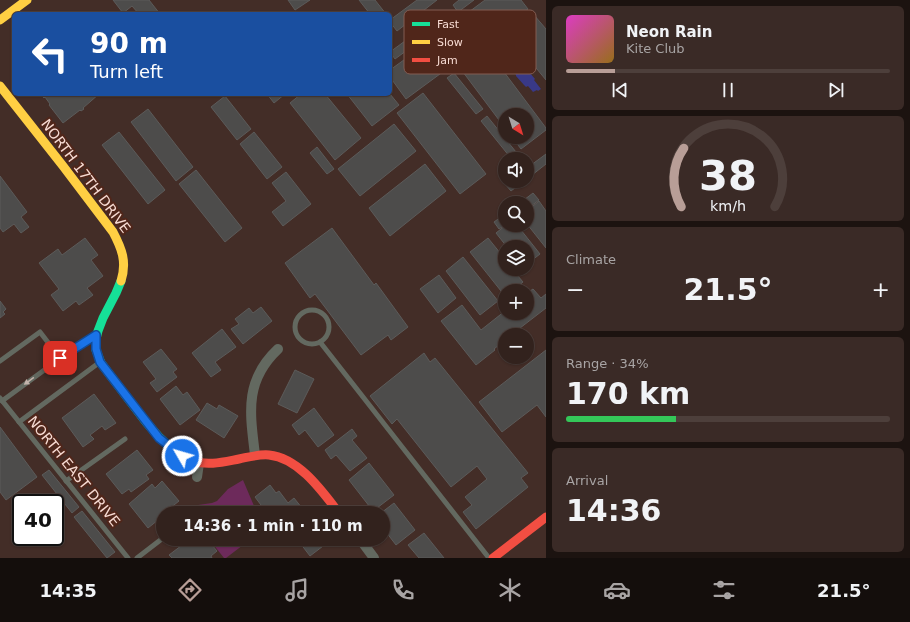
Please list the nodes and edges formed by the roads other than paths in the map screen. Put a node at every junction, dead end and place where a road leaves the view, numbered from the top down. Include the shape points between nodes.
1 (27, 0) edge
2 (0, 20) edge
3 (0, 86) edge
4 (96, 335) junction
5 (320, 342) junction
6 (278, 349) dead end
7 (60, 358) junction
8 (0, 361) edge
9 (100, 362) junction
10 (1, 399) edge
11 (19, 422) junction
12 (125, 439) dead end
13 (255, 455) junction
14 (199, 463) junction
15 (197, 477) dead end
16 (66, 480) junction
17 (333, 506) edge
18 (546, 517) edge
19 (156, 543) edge
20 (365, 546) edge
21 (128, 558) edge
22 (137, 558) edge
23 (374, 558) edge
24 (488, 558) edge
25 (493, 558) edge

1 - 2 street
3 - 4 street, NORTH 17TH DRIVE via 119,242 124,255 122,278
4 - 7 lane
4 - 9 street, NORTH 17TH DRIVE via 96,349
5 - 5 lane via 329,332 328,318 317,310 304,311 295,322 297,335 307,343
5 - 24 lane
6 - 13 street via 267,359 254,384 251,415
7 - 8 lane via 40,332
7 -> 10 lane
9 - 11 lane
9 - 14 street, NORTH 17TH DRIVE via 159,438 182,456
10 - 11 lane, NORTH EAST DRIVE
11 - 16 lane, NORTH EAST DRIVE
12 - 16 lane
13 - 14 street, NORTH 17TH DRIVE via 214,463
13 - 17 street, NORTH 17TH DRIVE via 282,458 296,466
14 - 15 street
16 - 21 lane, NORTH EAST DRIVE
18 - 25 street
19 - 22 lane
20 - 23 street

